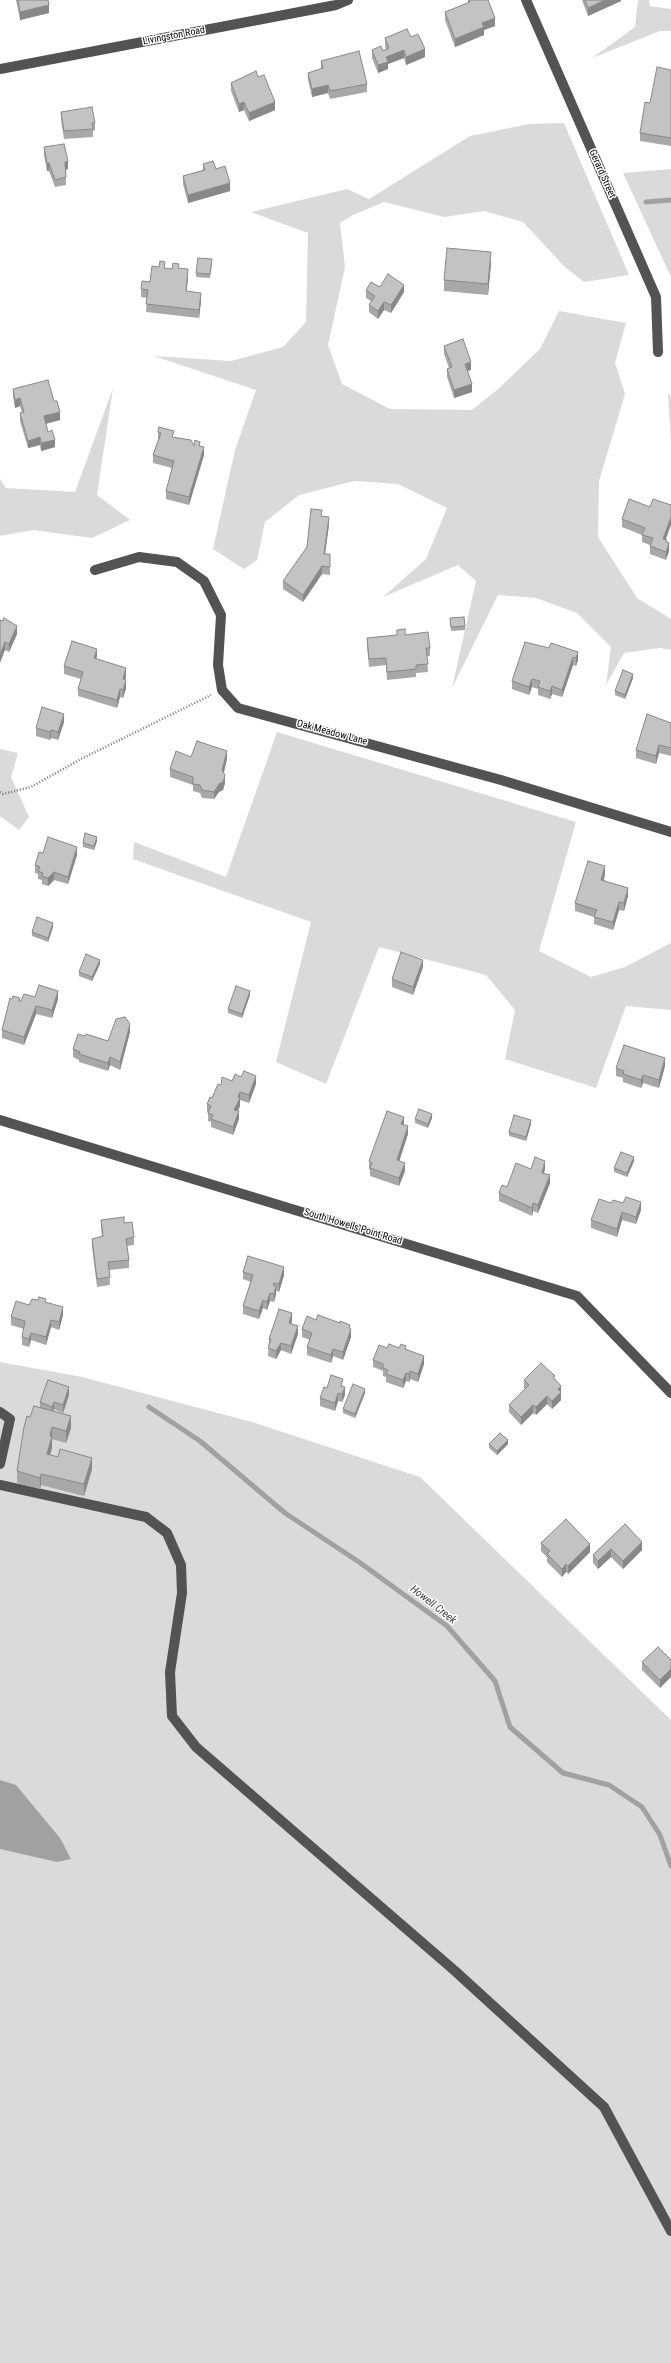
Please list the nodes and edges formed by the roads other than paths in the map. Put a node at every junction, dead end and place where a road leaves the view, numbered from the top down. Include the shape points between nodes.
1 (348, 0) edge
2 (526, 0) edge
3 (0, 69) edge
4 (658, 352) dead end
5 (95, 570) dead end
6 (671, 832) edge
7 (0, 1120) edge
8 (671, 1393) edge
9 (0, 1412) edge
10 (2, 1444) edge
11 (0, 1464) edge
12 (0, 1485) edge
13 (671, 2231) edge

1 - 3 street, Livingston Road via 336,5
2 - 4 street, Gerard Street via 656,297
5 - 6 street, Oak Meadow Lane via 138,557 177,562 204,581 221,614 218,665 222,690 238,708 501,780
7 - 8 street, South Howells Point Road via 577,1296
9 - 10 street via 10,1420
10 - 11 street
12 - 13 street via 146,1517 167,1533 181,1565 182,1593 170,1672 172,1716 196,1747 456,1971 604,2107

